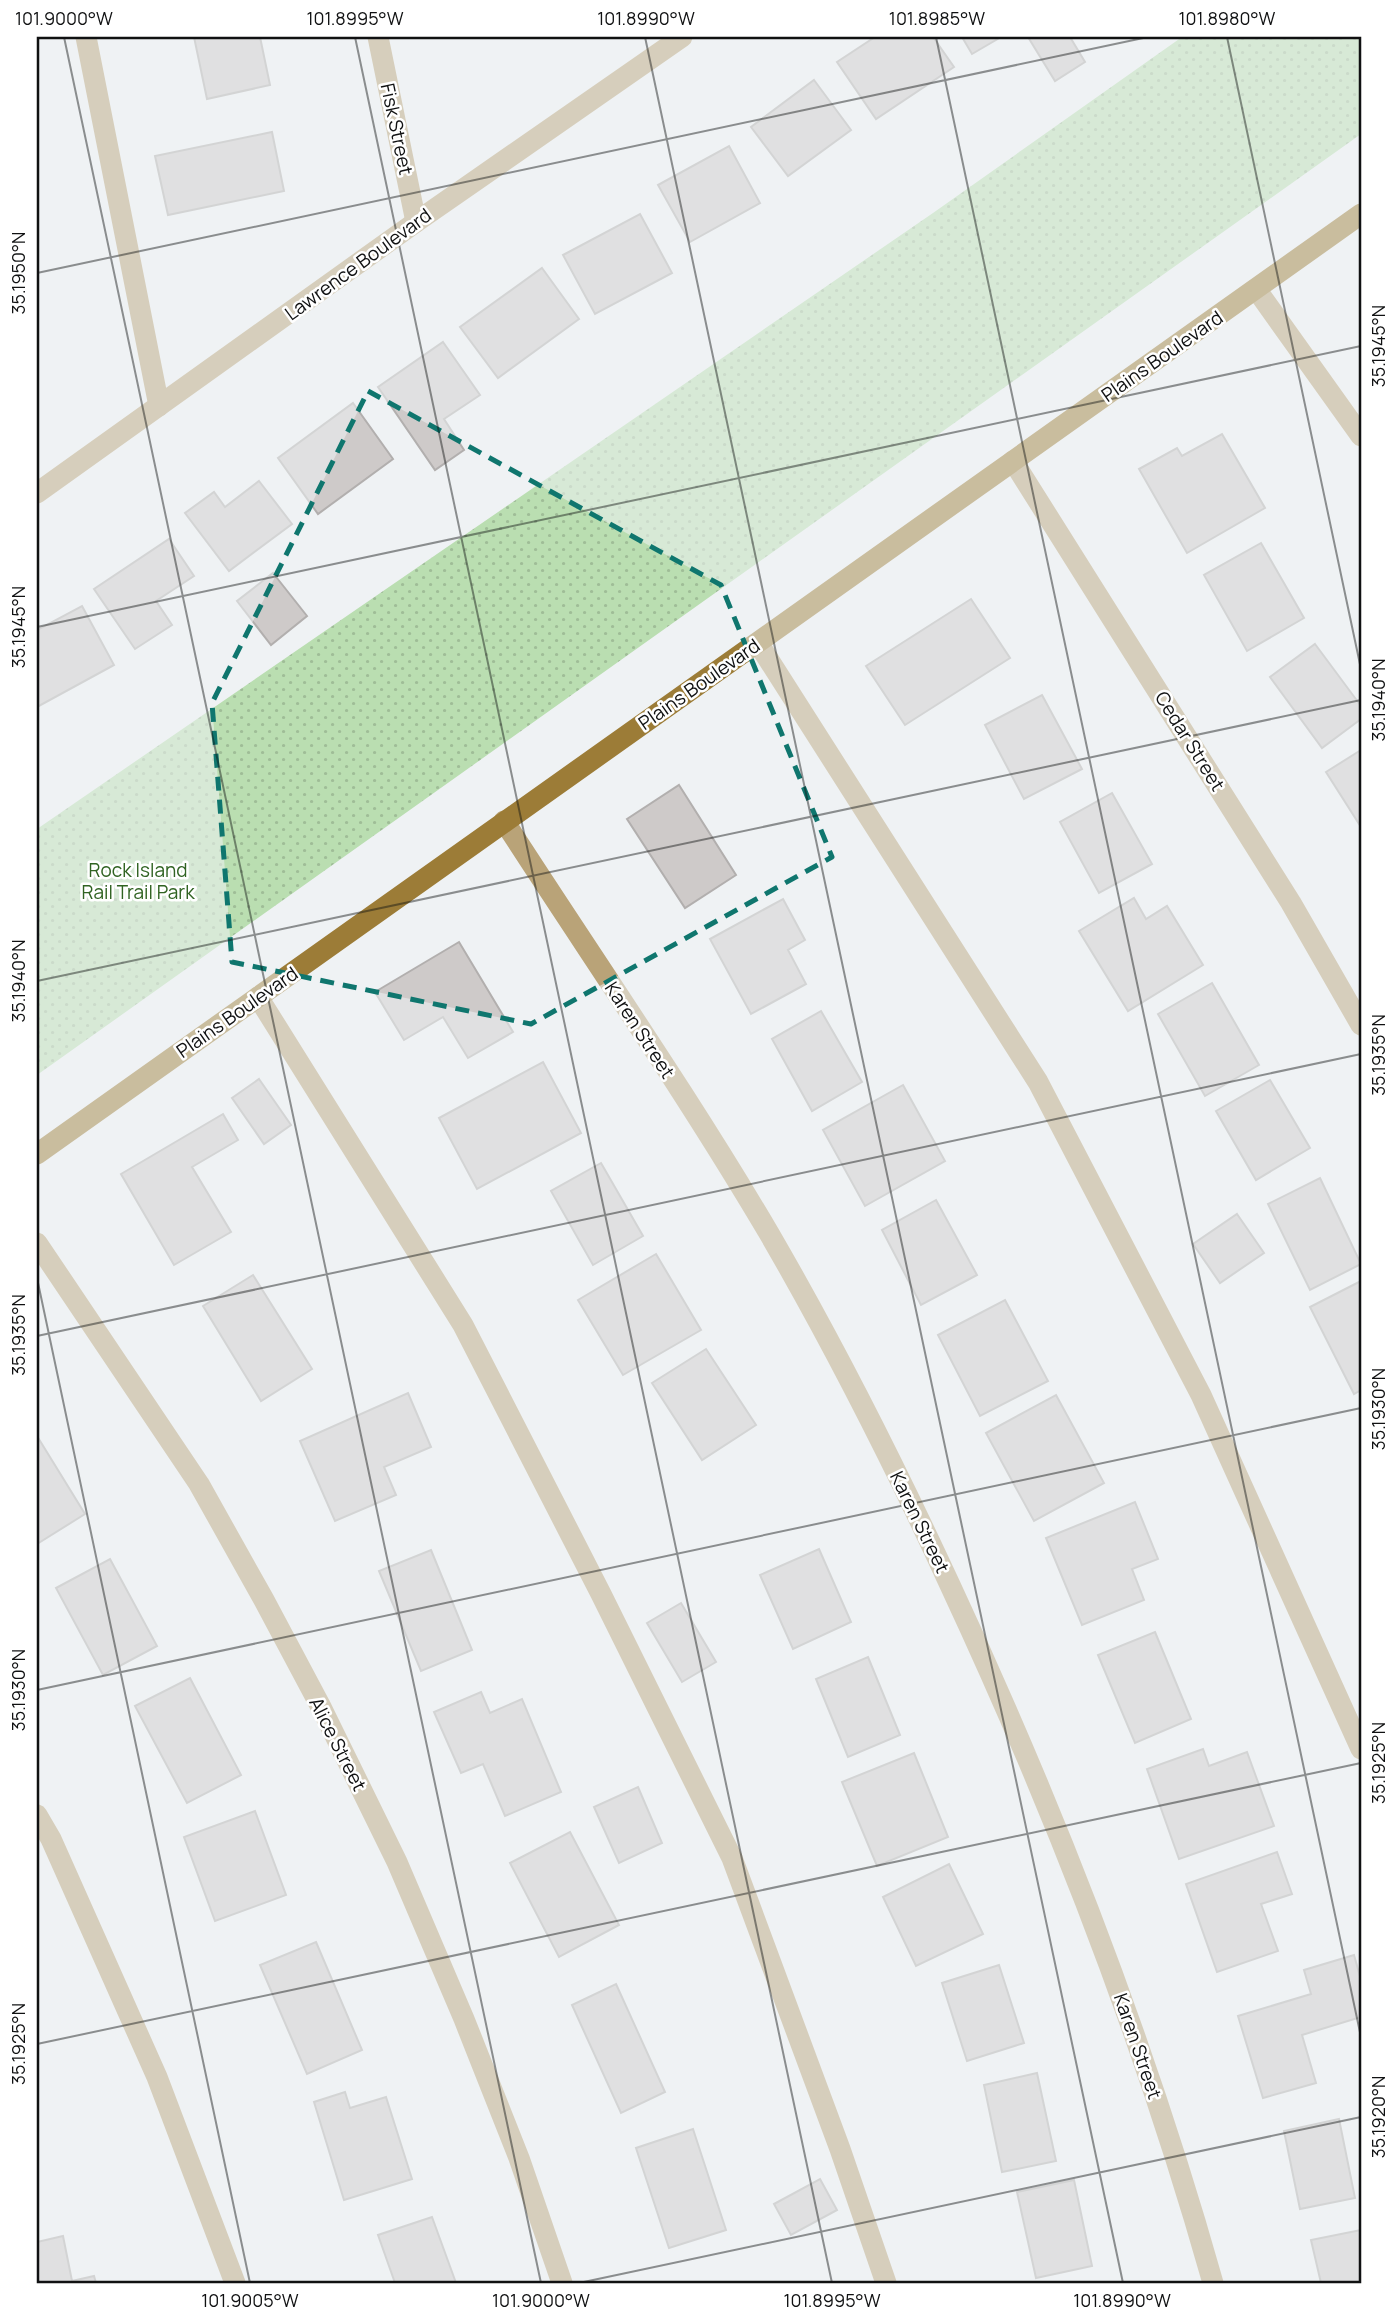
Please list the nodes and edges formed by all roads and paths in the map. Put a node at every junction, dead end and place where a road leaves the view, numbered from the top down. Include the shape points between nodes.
1 (86, 37) edge
2 (378, 37) edge
3 (675, 39) edge
4 (1361, 214) edge
5 (416, 222) junction
6 (1256, 289) junction
7 (159, 406) junction
8 (1361, 436) edge
9 (1013, 461) junction
10 (37, 493) edge
11 (758, 643) junction
12 (504, 821) junction
13 (258, 998) junction
14 (1361, 1025) edge
15 (37, 1154) edge
16 (37, 1243) edge
17 (1361, 1749) edge
18 (37, 1815) edge
19 (235, 2283) edge
20 (562, 2283) edge
21 (886, 2283) edge
22 (1213, 2283) edge

1 - 7 street
2 - 5 street, Fisk Street
3 - 5 street, Lawrence Boulevard
4 - 6 main road, Plains Boulevard
5 - 7 street, Lawrence Boulevard
6 - 8 street
6 - 9 main road, Plains Boulevard
7 - 10 street, Lawrence Boulevard
9 - 11 main road, Plains Boulevard
9 - 14 street, Cedar Street via 1291,903
11 - 12 main road, Plains Boulevard
11 - 17 street via 1038,1082 1201,1395
12 - 13 main road, Plains Boulevard
12 - 22 street, Karen Street via 770,1236 907,1493 1030,1762 1085,1895
13 - 15 main road, Plains Boulevard
13 - 21 street via 463,1325 732,1858
16 - 20 street, Alice Street via 199,1484 322,1709 397,1862 464,2019
18 - 19 street via 157,2077

